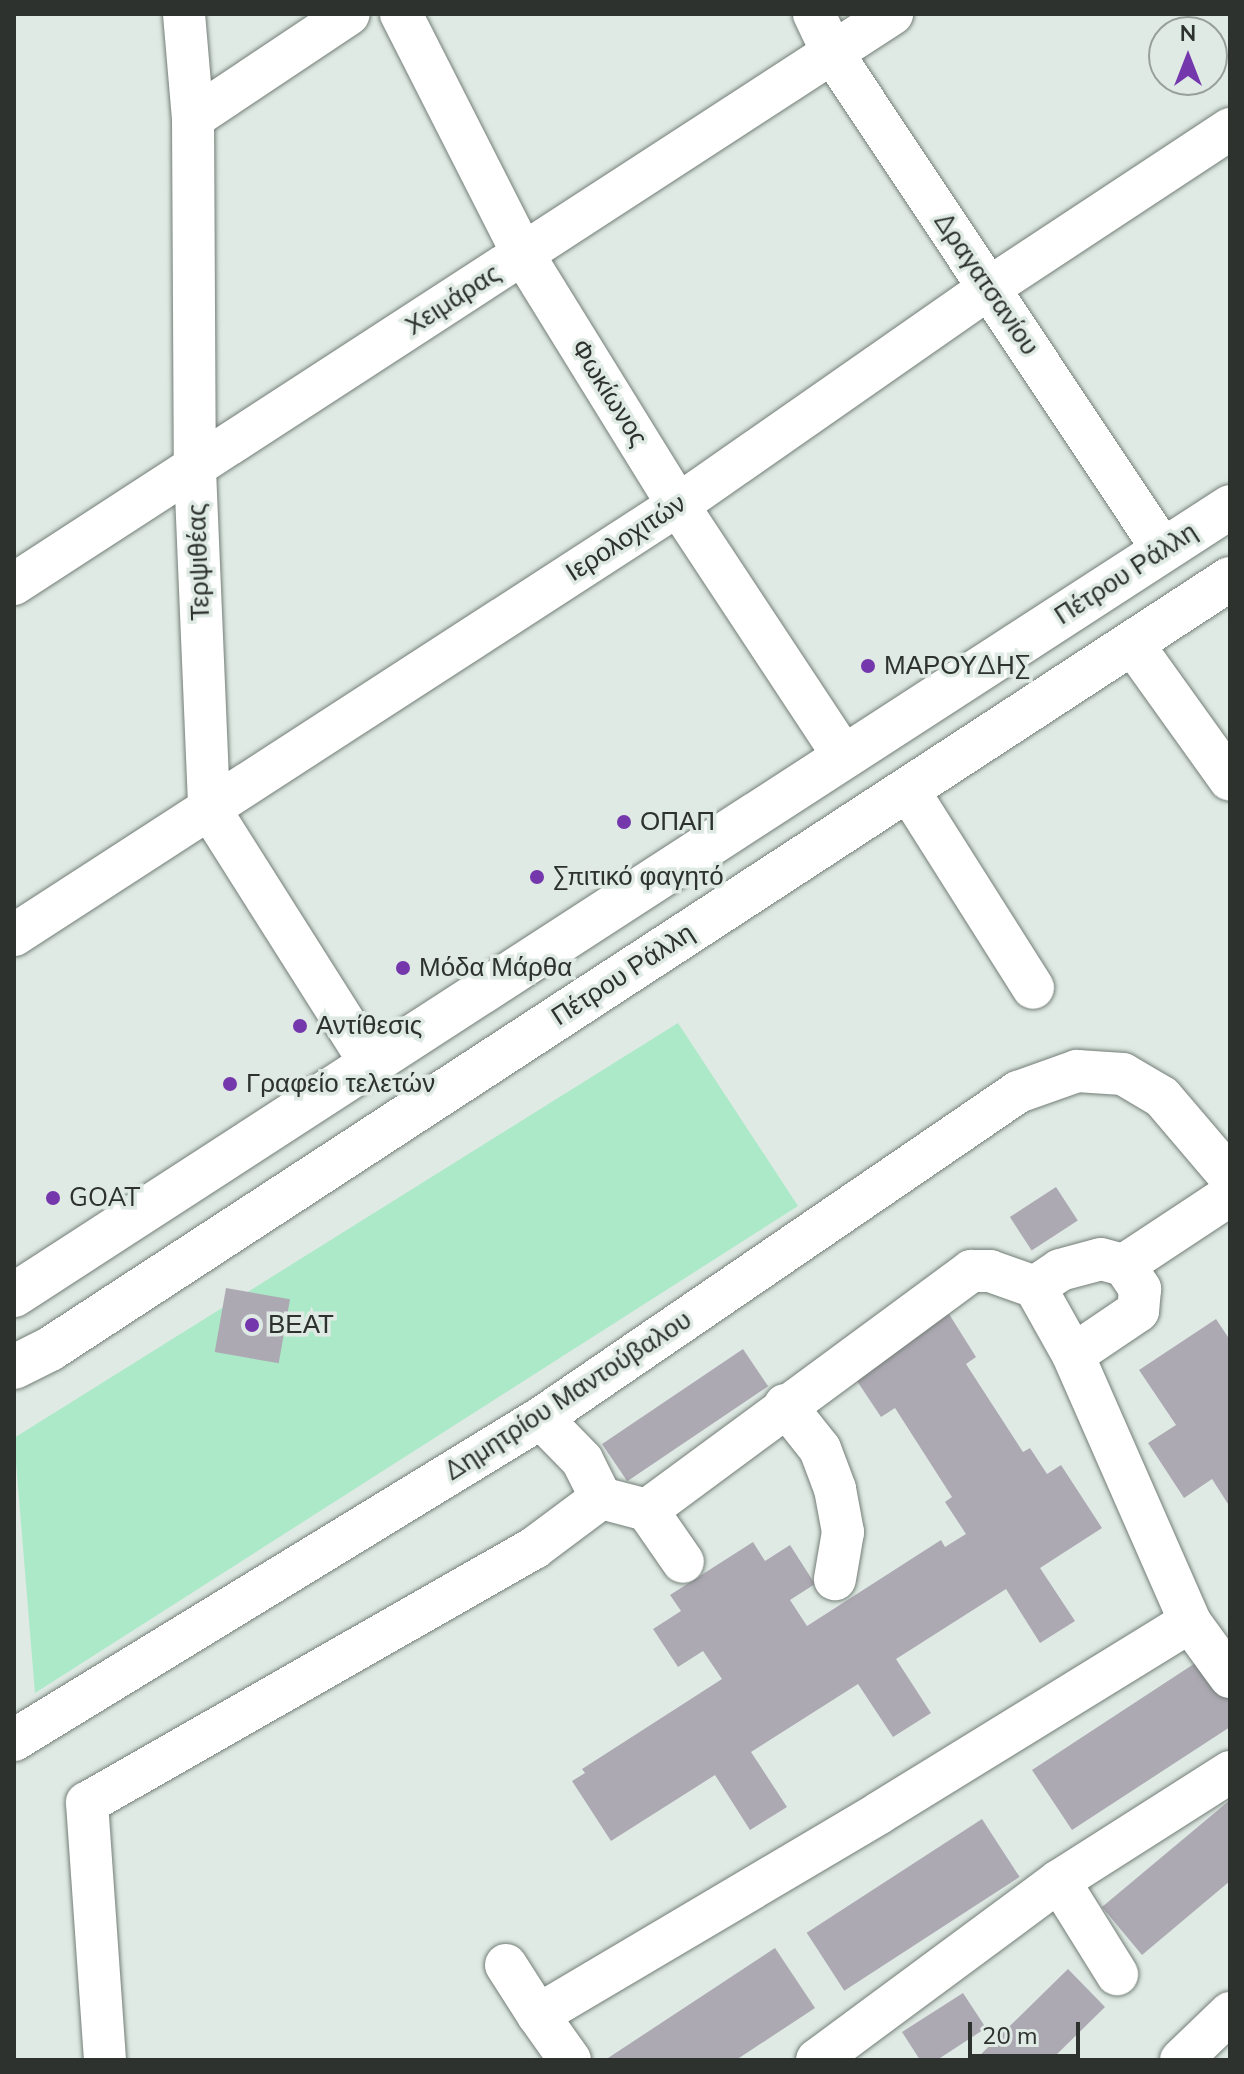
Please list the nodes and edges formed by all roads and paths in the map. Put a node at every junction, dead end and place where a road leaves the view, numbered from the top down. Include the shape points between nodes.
1 (184, 14) edge
2 (349, 14) edge
3 (401, 14) edge
4 (814, 14) edge
5 (892, 14) edge
6 (833, 54) junction
7 (193, 118) junction
8 (1230, 129) edge
9 (523, 254) junction
10 (989, 288) junction
11 (195, 470) junction
12 (678, 505) junction
13 (1230, 507) edge
14 (1163, 550) junction
15 (1230, 579) edge
16 (14, 584) edge
17 (1132, 643) junction
18 (844, 757) junction
19 (1230, 780) edge
20 (908, 790) junction
21 (209, 808) junction
22 (14, 935) edge
23 (1033, 988) dead end
24 (371, 1064) junction
25 (1230, 1177) edge
26 (1230, 1195) edge
27 (1124, 1265) junction
28 (1035, 1287) junction
29 (14, 1295) edge
30 (1073, 1355) junction
31 (14, 1367) edge
32 (785, 1405) junction
33 (541, 1418) junction
34 (601, 1498) junction
35 (647, 1510) junction
36 (683, 1562) dead end
37 (835, 1579) dead end
38 (1190, 1622) junction
39 (1230, 1677) edge
40 (14, 1740) edge
41 (1230, 1772) edge
42 (1059, 1881) junction
43 (506, 1965) dead end
44 (1117, 1974) dead end
45 (1230, 2013) edge
46 (538, 2015) junction
47 (833, 2056) edge
48 (105, 2060) edge
49 (570, 2060) edge
50 (1181, 2060) edge

1 - 7 street, Τερψιθέας
2 - 7 street
3 - 9 street, Φωκίωνος
4 - 6 street, Δραγατσανίου
5 - 6 street, Χειμάρας
6 - 9 street, Χειμάρας
6 - 10 street, Δραγατσανίου
7 - 11 street, Τερψιθέας
8 - 10 street, Ιερολοχιτών
9 - 11 street, Χειμάρας
9 - 12 street, Φωκίωνος
10 - 12 street, Ιερολοχιτών
10 - 14 street, Δραγατσανίου
11 - 16 street, Χειμάρας
11 - 21 street, Τερψιθέας
12 - 18 street, Φωκίωνος
12 - 21 street, Ιερολοχιτών
13 - 14 main road, Πέτρου Ράλλη
14 - 18 main road, Πέτρου Ράλλη
15 - 17 main road, Πέτρου Ράλλη
17 - 19 street
17 - 20 main road, Πέτρου Ράλλη
18 - 24 main road, Πέτρου Ράλλη
20 - 23 street
20 - 31 main road, Πέτρου Ράλλη via 50,1349
21 - 22 street, Ιερολοχιτών
21 - 24 street, Τερψιθέας
24 - 29 main road, Πέτρου Ράλλη
25 - 33 street, Δημητρίου Μαντούβαλου via 1162,1097 1123,1074 1077,1071 1018,1092
26 - 27 street
27 - 28 street via 1101,1259 1060,1270
27 - 30 street via 1140,1289 1138,1311
28 - 30 street
28 - 32 street via 990,1271 971,1271
30 - 38 street
32 - 35 street
32 - 37 street via 820,1449 835,1489 843,1532
33 - 34 street via 582,1460
33 - 40 street, Δημητρίου Μαντούβαλου
34 - 35 street
34 - 48 street via 534,1548 87,1803
35 - 36 street
38 - 39 street
38 - 46 street
41 - 42 street
42 - 44 street
42 - 47 street
43 - 46 street
45 - 50 street
46 - 49 street

